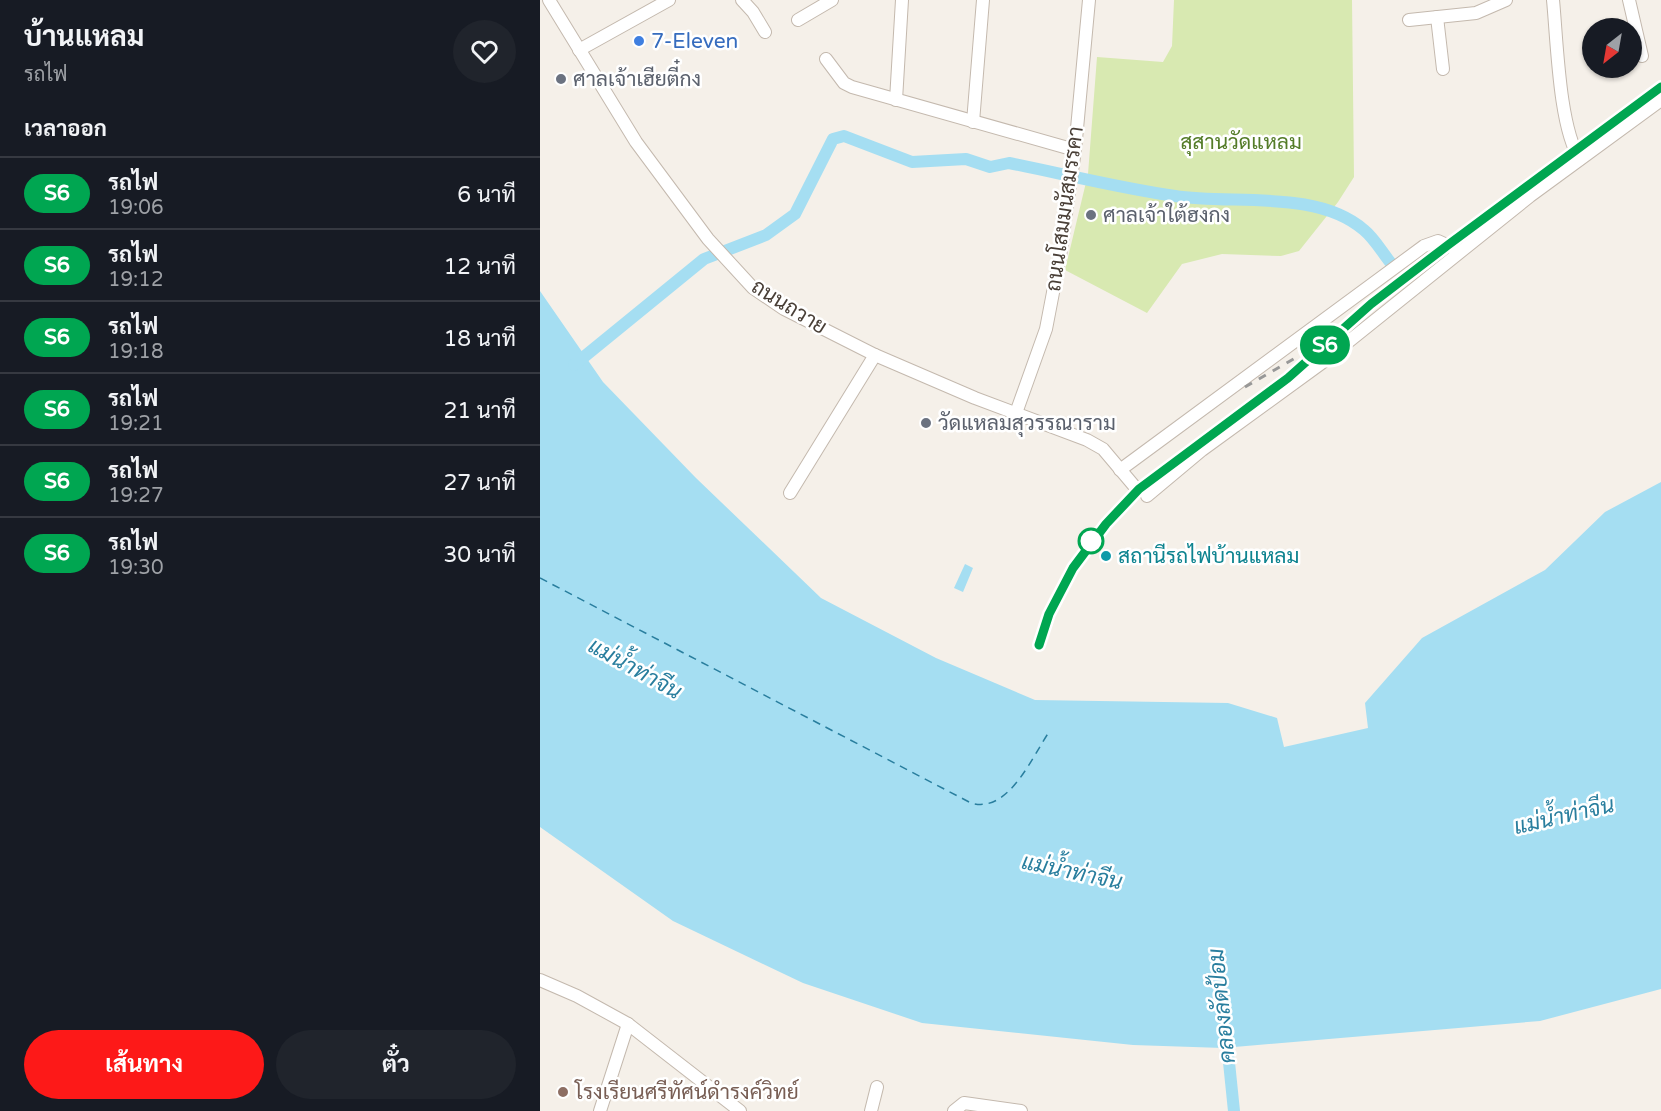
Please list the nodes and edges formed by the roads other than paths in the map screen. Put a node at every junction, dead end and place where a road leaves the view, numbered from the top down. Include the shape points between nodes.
1 (549, 0) edge
2 (669, 0) edge
3 (742, 0) edge
4 (832, 0) edge
5 (902, 0) edge
6 (983, 0) edge
7 (1089, 0) edge
8 (1506, 0) edge
9 (1553, 0) edge
10 (1629, 0) edge
11 (1437, 17) junction
12 (1633, 18) edge
13 (798, 20) dead end
14 (1409, 20) dead end
15 (765, 32) dead end
16 (579, 50) junction
17 (826, 59) dead end
18 (1443, 69) dead end
19 (896, 100) junction
20 (1661, 100) edge
21 (973, 122) junction
22 (1075, 150) junction
23 (1580, 159) junction
24 (1460, 251) junction
25 (875, 355) junction
26 (1016, 413) junction
27 (1120, 470) junction
28 (1135, 487) dead end
29 (790, 493) dead end
30 (1147, 496) dead end
31 (540, 980) edge
32 (628, 1024) junction
33 (877, 1087) dead end
34 (600, 1111) edge
35 (739, 1111) edge
36 (871, 1111) edge
37 (954, 1111) edge
38 (1021, 1111) edge

1 - 16 street, ถนนถวาย
2 - 16 street
3 - 15 street
4 - 13 street
5 - 19 street
6 - 21 street
7 - 22 street, ถนนโสมมนัสมรรคา
8 - 11 street via 1476,13
9 - 23 street via 1563,100
10 - 12 street
11 - 14 street
11 - 18 street
16 - 25 street, ถนนถวาย via 636,142 708,238 753,288 784,309
17 - 19 street via 844,83
19 - 21 street
20 - 23 street
21 - 22 street
22 - 26 street, ถนนโสมมนัสมรรคา via 1046,329
23 - 24 street
24 - 27 street via 1438,241 1424,246
24 - 30 street
25 - 26 street, ถนนถวาย
25 - 29 street
26 - 27 street, ถนนถวาย via 1087,440 1102,449
27 - 28 street, ถนนถวาย
31 - 32 street
32 - 34 street
32 - 35 street
33 - 36 street
37 - 38 street via 964,1102

